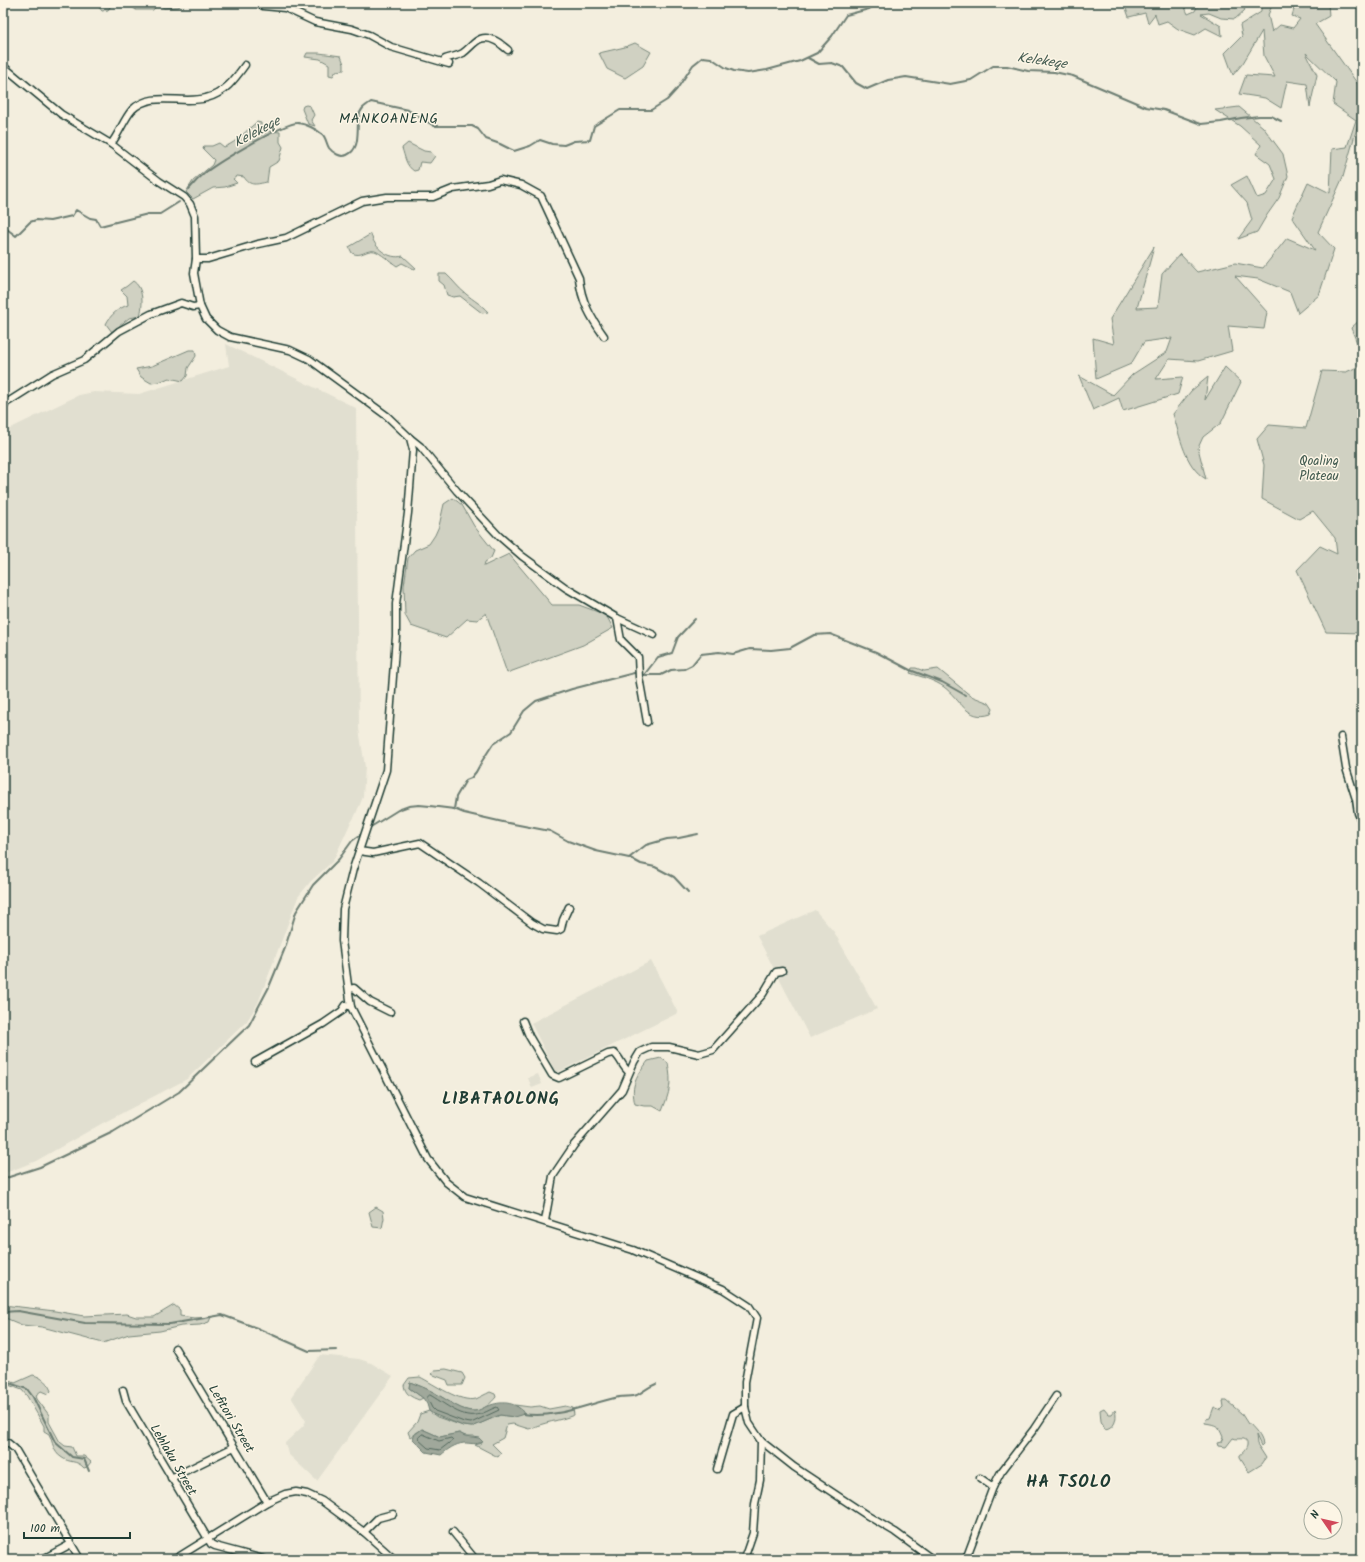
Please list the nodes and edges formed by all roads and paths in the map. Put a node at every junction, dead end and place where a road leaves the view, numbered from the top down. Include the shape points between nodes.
1 (258, 3) edge
2 (508, 50) dead end
3 (245, 65) dead end
4 (3, 66) edge
5 (111, 144) junction
6 (196, 259) junction
7 (200, 306) junction
8 (604, 336) dead end
9 (3, 405) edge
10 (410, 438) junction
11 (617, 618) junction
12 (654, 635) dead end
13 (647, 722) dead end
14 (1341, 737) dead end
15 (1362, 823) edge
16 (359, 851) junction
17 (569, 907) dead end
18 (782, 971) dead end
19 (349, 989) junction
20 (351, 1007) junction
21 (390, 1012) dead end
22 (523, 1021) dead end
23 (255, 1062) dead end
24 (629, 1072) junction
25 (545, 1221) junction
26 (176, 1348) dead end
27 (123, 1390) dead end
28 (1056, 1396) dead end
29 (745, 1407) junction
30 (761, 1441) junction
31 (6, 1443) edge
32 (234, 1447) junction
33 (717, 1469) dead end
34 (171, 1478) junction
35 (980, 1478) dead end
36 (993, 1487) junction
37 (267, 1502) junction
38 (393, 1514) dead end
39 (364, 1532) junction
40 (453, 1532) dead end
41 (207, 1539) junction
42 (72, 1544) junction
43 (43, 1559) edge
44 (80, 1559) edge
45 (175, 1559) edge
46 (263, 1559) edge
47 (394, 1559) edge
48 (475, 1559) edge
49 (744, 1559) edge
50 (932, 1559) edge
51 (966, 1559) edge

1 - 2 street via 263,6 285,8 315,22 352,29 391,47 446,63 445,59 454,57 475,40 484,38 495,40
3 - 5 street via 229,86 207,98 158,99 144,102 132,110
4 - 5 street via 61,114
5 - 6 street via 159,181 184,196 190,204 195,216
6 - 7 street via 194,272
6 - 8 street via 208,259 286,238 362,201 387,197 433,197 453,189 500,180 521,185 541,196 579,278 584,304
7 - 9 street via 193,307 181,303 119,330 84,360 52,374
7 - 10 street via 206,319 217,330 230,337 277,346 309,359 387,416
10 - 11 street via 420,446 499,536 566,588
10 - 16 street via 413,450 396,604 386,770
11 - 12 street
11 - 13 street via 621,640 638,657
14 - 15 street via 1346,768
16 - 17 street via 373,853 420,843 542,929 561,929
16 - 19 street via 343,909 342,941
18 - 24 street via 776,972 763,994 713,1050 699,1054 668,1047 651,1047 640,1052
19 - 20 street
19 - 21 street via 354,988 370,1002
20 - 23 street via 346,1005 342,1011 323,1024
20 - 25 street via 428,1159 446,1182 465,1197
22 - 24 street via 528,1036 552,1075 559,1078 614,1053
24 - 25 street via 622,1090 574,1145 554,1176
25 - 29 street via 633,1250 723,1290 749,1306 757,1318 745,1382
26 - 32 street, Lefitori Street
27 - 34 street, Lehlaku Street via 126,1401
28 - 36 street via 1004,1467
29 - 30 street via 749,1423
29 - 33 street via 733,1414
30 - 49 street via 760,1480 753,1533
30 - 50 street via 794,1467
31 - 42 street via 15,1449
32 - 34 street
32 - 37 street, Lefitori Street
34 - 41 street, Lehlaku Street
35 - 36 street
36 - 51 street
37 - 39 street via 285,1494 307,1494 322,1501
37 - 41 street
38 - 39 street via 378,1518
39 - 47 street
40 - 48 street
41 - 45 street
41 - 46 street via 215,1546
42 - 43 street
42 - 44 street

